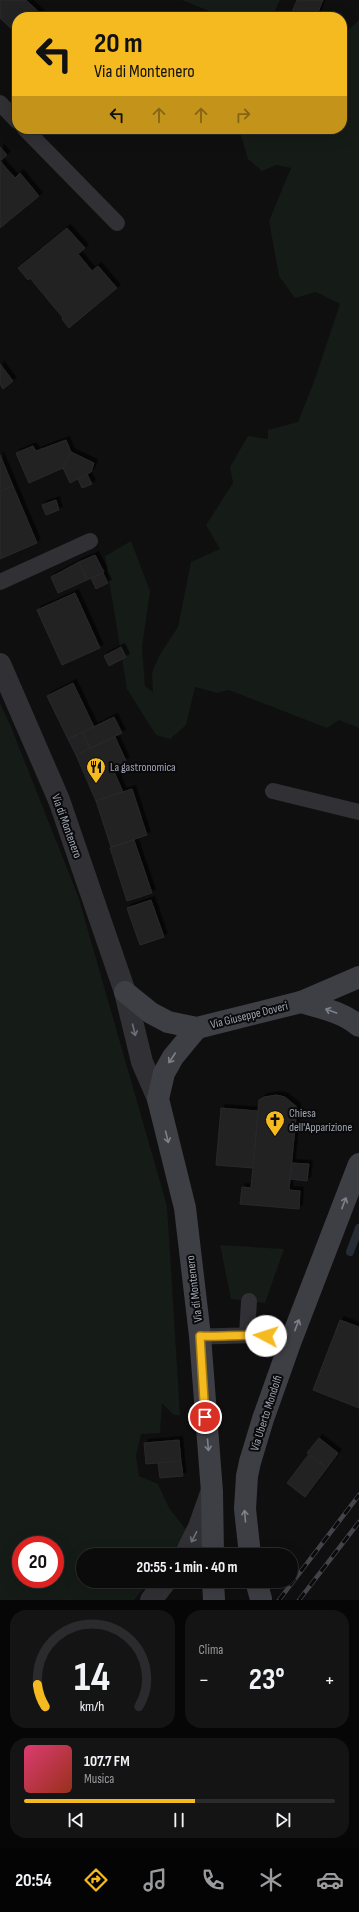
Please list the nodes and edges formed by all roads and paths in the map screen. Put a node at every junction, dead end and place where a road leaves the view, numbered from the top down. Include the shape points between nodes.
1 (0, 103) edge
2 (12, 116) edge
3 (30, 134) edge
4 (117, 223) dead end
5 (90, 541) dead end
6 (0, 582) edge
7 (0, 664) edge
8 (273, 791) dead end
9 (359, 812) edge
10 (359, 977) edge
11 (125, 992) junction
12 (301, 1002) junction
13 (359, 1026) edge
14 (197, 1028) junction
15 (158, 1099) junction
16 (359, 1164) edge
17 (249, 1301) dead end
18 (247, 1334) junction
19 (200, 1336) junction
20 (266, 1336) dead end
21 (212, 1492) junction
22 (188, 1548) edge
23 (213, 1548) edge
24 (249, 1548) edge
25 (161, 1588) edge
26 (213, 1588) edge
27 (152, 1600) edge
28 (214, 1600) edge

1 - 2 lane
3 - 4 lane
5 - 6 lane
7 - 11 street, Via di Montenero via 59,800
8 - 9 lane
10 - 12 main road, Via Giuseppe Doveri
11 - 14 main road via 151,1013 168,1022
11 -> 15 street, Via di Montenero via 142,1062
13 -> 12 main road, Via Giuseppe Doveri via 350,1018
12 - 14 main road, Via Giuseppe Doveri
14 -> 15 main road, Via di Montenero via 172,1057 164,1073
15 -> 19 main road, Via di Montenero via 184,1208
24 -> 16 main road, Via Uberto Mondolfi via 245,1509 249,1469 263,1419
17 - 18 lane
18 - 19 lane
18 - 20 lane
19 -> 21 main road, Via di Montenero
21 -> 22 street
21 - 23 main road, Via di Montenero
25 - 27 street
26 - 28 main road

